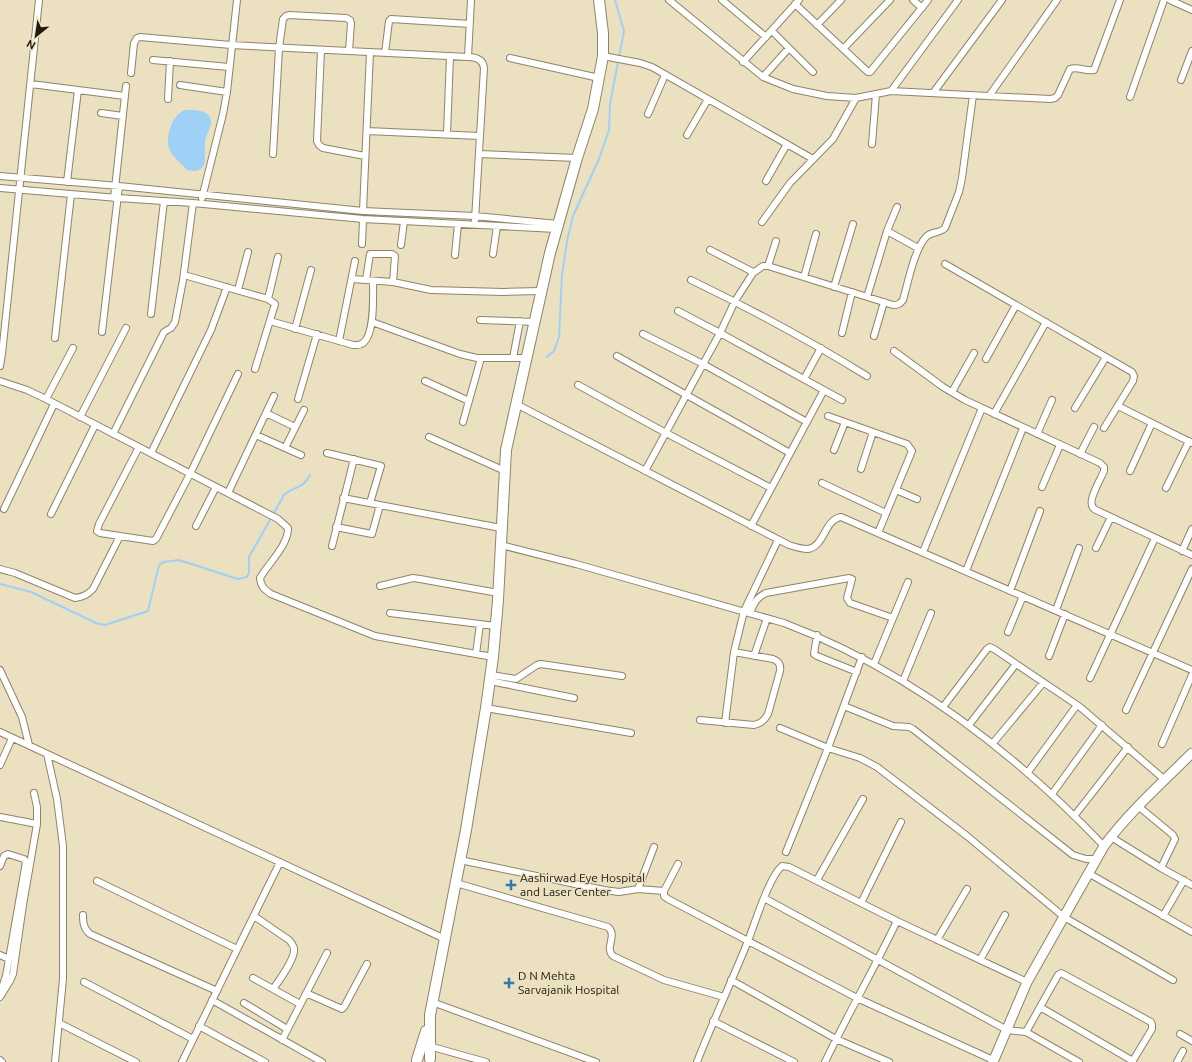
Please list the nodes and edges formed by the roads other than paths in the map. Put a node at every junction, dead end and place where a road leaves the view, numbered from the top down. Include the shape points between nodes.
1 (39, 0) edge
2 (237, 0) edge
3 (471, 0) edge
4 (599, 0) edge
5 (669, 0) edge
6 (722, 0) edge
7 (841, 0) edge
8 (890, 0) edge
9 (913, 0) edge
10 (928, 0) edge
11 (958, 0) edge
12 (1002, 0) edge
13 (1057, 0) edge
14 (1120, 0) edge
15 (1164, 0) edge
16 (1170, 0) edge
17 (797, 2) edge
18 (922, 8) junction
19 (1192, 10) edge
20 (470, 24) junction
21 (817, 25) junction
22 (772, 31) junction
23 (766, 38) junction
24 (231, 45) junction
25 (279, 48) junction
26 (789, 48) junction
27 (843, 49) junction
28 (322, 50) junction
29 (1192, 50) edge
30 (349, 51) junction
31 (370, 52) junction
32 (385, 53) junction
33 (450, 56) junction
34 (603, 56) junction
35 (468, 57) junction
36 (510, 58) dead end
37 (153, 60) dead end
38 (170, 62) junction
39 (743, 62) junction
40 (229, 67) junction
41 (813, 72) dead end
42 (131, 73) dead end
43 (665, 75) junction
44 (763, 77) junction
45 (599, 78) junction
46 (1181, 80) dead end
47 (31, 84) junction
48 (180, 85) dead end
49 (126, 86) dead end
50 (78, 90) junction
51 (891, 91) junction
52 (227, 92) junction
53 (933, 93) junction
54 (876, 94) junction
55 (973, 95) junction
56 (125, 96) junction
57 (989, 96) junction
58 (1130, 97) dead end
59 (856, 98) junction
60 (168, 99) dead end
61 (708, 99) junction
62 (101, 113) dead end
63 (648, 114) dead end
64 (123, 116) junction
65 (366, 131) junction
66 (447, 134) junction
67 (687, 135) dead end
68 (480, 136) junction
69 (787, 144) junction
70 (872, 144) dead end
71 (273, 154) dead end
72 (479, 154) junction
73 (365, 156) junction
74 (577, 158) junction
75 (813, 159) junction
76 (0, 176) edge
77 (20, 178) junction
78 (766, 181) dead end
79 (67, 182) junction
80 (117, 186) junction
81 (0, 188) edge
82 (18, 190) junction
83 (71, 194) junction
84 (202, 195) junction
85 (116, 198) junction
86 (164, 201) junction
87 (193, 203) junction
88 (200, 204) junction
89 (897, 207) dead end
90 (363, 211) junction
91 (475, 216) junction
92 (363, 219) junction
93 (404, 222) junction
94 (762, 222) dead end
95 (458, 224) junction
96 (853, 224) dead end
97 (475, 225) junction
98 (497, 226) junction
99 (557, 226) junction
100 (887, 231) junction
101 (816, 234) dead end
102 (776, 241) dead end
103 (362, 244) dead end
104 (401, 245) dead end
105 (918, 248) junction
106 (710, 250) dead end
107 (248, 252) dead end
108 (493, 254) dead end
109 (455, 255) dead end
110 (278, 257) dead end
111 (355, 261) dead end
112 (945, 264) dead end
113 (768, 266) junction
114 (311, 270) dead end
115 (753, 272) junction
116 (184, 275) junction
117 (804, 277) junction
118 (352, 279) junction
119 (366, 280) junction
120 (691, 280) dead end
121 (373, 281) junction
122 (393, 282) junction
123 (227, 287) junction
124 (834, 287) junction
125 (238, 290) junction
126 (542, 291) junction
127 (852, 292) junction
128 (867, 297) junction
129 (268, 299) junction
130 (735, 301) junction
131 (884, 302) junction
132 (1016, 305) junction
133 (678, 311) dead end
134 (151, 314) dead end
135 (480, 320) dead end
136 (270, 321) junction
137 (520, 321) junction
138 (372, 322) junction
139 (535, 322) junction
140 (1046, 322) junction
141 (126, 328) dead end
142 (295, 329) junction
143 (102, 332) dead end
144 (720, 333) junction
145 (842, 333) dead end
146 (317, 334) junction
147 (643, 334) dead end
148 (874, 336) dead end
149 (55, 338) dead end
150 (339, 341) junction
151 (73, 348) dead end
152 (821, 348) junction
153 (894, 351) dead end
154 (974, 353) dead end
155 (617, 356) dead end
156 (1106, 357) junction
157 (481, 358) junction
158 (513, 358) junction
159 (527, 358) junction
160 (986, 359) dead end
161 (703, 364) junction
162 (0, 366) edge
163 (255, 369) dead end
164 (238, 374) dead end
165 (867, 376) dead end
166 (804, 379) junction
167 (0, 381) edge
168 (425, 381) dead end
169 (578, 385) dead end
170 (824, 390) junction
171 (952, 392) junction
172 (686, 395) junction
173 (274, 396) dead end
174 (46, 399) junction
175 (298, 399) dead end
176 (842, 400) dead end
177 (1052, 400) dead end
178 (468, 401) junction
179 (54, 404) junction
180 (516, 404) junction
181 (1118, 406) junction
182 (982, 408) junction
183 (1075, 408) dead end
184 (304, 410) dead end
185 (266, 413) junction
186 (994, 414) junction
187 (828, 416) dead end
188 (80, 417) junction
189 (463, 422) dead end
190 (807, 422) junction
191 (845, 422) junction
192 (1152, 423) junction
193 (95, 424) junction
194 (295, 427) junction
195 (1094, 427) dead end
196 (1023, 428) junction
197 (1104, 428) dead end
198 (873, 432) junction
199 (666, 433) junction
200 (113, 434) junction
201 (256, 434) junction
202 (1037, 434) junction
203 (429, 437) dead end
204 (1190, 442) edge
205 (1060, 445) junction
206 (139, 447) junction
207 (285, 448) junction
208 (834, 450) dead end
209 (151, 453) junction
210 (790, 453) junction
211 (327, 454) dead end
212 (1080, 454) junction
213 (301, 455) dead end
214 (354, 459) junction
215 (861, 469) dead end
216 (505, 471) junction
217 (646, 471) junction
218 (1130, 471) dead end
219 (190, 474) junction
220 (822, 483) dead end
221 (216, 486) junction
222 (1042, 487) dead end
223 (771, 488) junction
224 (1166, 488) dead end
225 (896, 490) junction
226 (228, 493) junction
227 (343, 498) junction
228 (917, 499) dead end
229 (370, 504) junction
230 (380, 505) junction
231 (4, 509) dead end
232 (1040, 510) dead end
233 (886, 513) junction
234 (51, 514) dead end
235 (1111, 517) junction
236 (196, 526) dead end
237 (751, 526) junction
238 (336, 527) junction
239 (501, 528) junction
240 (1192, 529) edge
241 (878, 533) junction
242 (120, 536) junction
243 (1155, 538) junction
244 (778, 540) junction
245 (501, 545) junction
246 (332, 546) dead end
247 (1079, 548) dead end
248 (1096, 548) dead end
249 (1182, 551) junction
250 (923, 552) junction
251 (1192, 555) edge
252 (0, 569) edge
253 (1192, 569) edge
254 (966, 571) junction
255 (908, 582) dead end
256 (380, 586) dead end
257 (1010, 591) junction
258 (498, 593) junction
259 (1023, 596) junction
260 (1056, 610) junction
261 (747, 612) junction
262 (390, 613) dead end
263 (930, 613) dead end
264 (1065, 614) junction
265 (767, 618) junction
266 (893, 618) junction
267 (480, 624) junction
268 (496, 626) junction
269 (1008, 632) dead end
270 (1110, 634) junction
271 (817, 635) junction
272 (734, 652) junction
273 (1153, 653) junction
274 (476, 654) junction
275 (754, 656) junction
276 (1049, 656) dead end
277 (493, 657) junction
278 (862, 657) junction
279 (874, 664) junction
280 (1016, 664) junction
281 (0, 670) edge
282 (1192, 670) edge
283 (857, 672) junction
284 (1192, 675) edge
285 (622, 676) dead end
286 (490, 678) junction
287 (1090, 678) dead end
288 (903, 681) junction
289 (1043, 682) junction
290 (574, 698) dead end
291 (1077, 705) junction
292 (844, 706) junction
293 (943, 707) junction
294 (486, 708) junction
295 (1126, 710) dead end
296 (700, 720) dead end
297 (725, 723) junction
298 (968, 725) junction
299 (1102, 725) junction
300 (780, 728) dead end
301 (0, 732) edge
302 (631, 733) dead end
303 (12, 738) junction
304 (993, 743) junction
305 (1162, 744) dead end
306 (29, 745) junction
307 (1128, 747) junction
308 (828, 748) junction
309 (1192, 753) edge
310 (47, 754) junction
311 (0, 765) edge
312 (1028, 772) junction
313 (1165, 780) junction
314 (34, 793) dead end
315 (1052, 794) junction
316 (864, 799) dead end
317 (1138, 806) junction
318 (1075, 816) junction
319 (0, 817) edge
320 (901, 822) dead end
321 (38, 824) junction
322 (1111, 837) junction
323 (1104, 846) junction
324 (654, 847) dead end
325 (786, 852) dead end
326 (1097, 859) junction
327 (460, 860) junction
328 (280, 862) junction
329 (678, 864) dead end
330 (0, 866) edge
331 (1161, 868) junction
332 (1088, 873) junction
333 (817, 880) junction
334 (1184, 880) junction
335 (97, 881) dead end
336 (456, 883) junction
337 (1192, 885) edge
338 (638, 889) junction
339 (967, 889) dead end
340 (664, 891) junction
341 (764, 898) junction
342 (861, 903) junction
343 (83, 915) dead end
344 (1005, 915) dead end
345 (254, 916) junction
346 (1163, 916) junction
347 (1064, 917) junction
348 (897, 921) junction
349 (1192, 932) edge
350 (445, 939) junction
351 (937, 940) junction
352 (748, 941) junction
353 (237, 949) junction
354 (327, 953) dead end
355 (0, 955) edge
356 (9, 959) junction
357 (980, 960) junction
358 (878, 961) junction
359 (368, 964) dead end
360 (253, 978) dead end
361 (731, 980) junction
362 (1173, 980) dead end
363 (84, 982) dead end
364 (1027, 982) junction
365 (274, 989) junction
366 (0, 990) edge
367 (217, 991) junction
368 (306, 993) junction
369 (724, 997) junction
370 (0, 998) edge
371 (857, 998) junction
372 (212, 1000) junction
373 (432, 1002) junction
374 (244, 1003) dead end
375 (300, 1004) junction
376 (1040, 1007) junction
377 (713, 1021) junction
378 (59, 1023) junction
379 (429, 1024) junction
380 (199, 1026) junction
381 (287, 1030) junction
382 (1007, 1030) junction
383 (1026, 1032) junction
384 (1180, 1034) dead end
385 (193, 1039) junction
386 (836, 1039) junction
387 (282, 1040) junction
388 (1192, 1041) edge
389 (429, 1046) junction
390 (1183, 1051) dead end
391 (416, 1061) edge
392 (431, 1061) edge
393 (993, 1061) edge
394 (1077, 1061) edge
395 (1132, 1061) edge
396 (54, 1062) edge
397 (136, 1062) edge
398 (182, 1062) edge
399 (265, 1062) edge
400 (322, 1062) edge
401 (486, 1062) edge
402 (596, 1062) edge
403 (697, 1062) edge
404 (794, 1062) edge
405 (825, 1062) edge
406 (889, 1062) edge
407 (1177, 1062) edge

1 - 47 street
2 - 24 street
3 - 20 street
4 - 34 main road via 604,33
5 - 39 street
6 - 23 street
7 - 21 street
8 - 27 street
9 - 18 street
10 - 18 street
11 - 51 street
12 - 53 street
13 - 57 street
14 - 57 street via 1094,70 1074,67 1070,69 1058,94 1050,99
15 - 58 street
16 - 19 street
17 - 21 street
17 - 22 street
18 - 27 street via 870,72
20 - 32 street via 391,19
20 - 35 street
21 - 27 street
22 - 23 street
22 - 26 street
23 - 39 street
24 - 25 street
24 - 40 street
24 - 42 street via 140,37 134,43
25 - 28 street
25 - 30 street via 283,19 289,15 350,20
25 - 71 street
26 - 41 street
26 - 44 street
28 - 30 street
28 - 73 street via 317,141 323,148
29 - 46 street
30 - 31 street
31 - 32 street
31 - 65 street
32 - 33 street
33 - 35 street
33 - 66 street
34 - 43 street via 652,67
34 - 45 main road
35 - 68 street via 480,59 484,63
36 - 45 street
37 - 38 street
38 - 40 street
38 - 60 street
39 - 44 street
40 - 52 street
43 - 61 street
43 - 63 street
44 - 59 street via 793,90
45 - 74 main road via 593,109
47 - 50 street
47 - 77 street
48 - 52 street
49 - 56 street
50 - 56 street
50 - 79 street
51 - 53 street
51 - 54 street
52 - 84 street
53 - 55 street
54 - 59 street
54 - 70 street
55 - 57 street
55 - 105 street via 959,192 945,228 928,235
56 - 64 street
59 - 75 street via 838,133
61 - 67 street
61 - 69 street
62 - 64 street
64 - 80 street
65 - 66 street
65 - 73 street
66 - 68 street
68 - 72 street
69 - 75 street
69 - 78 street
72 - 74 street
72 - 91 street
73 - 90 street
74 - 99 main road
75 - 94 street via 786,187
76 - 77 street
77 - 79 street
77 - 82 street
79 - 80 street
80 - 84 street
80 - 85 street
81 - 82 street
82 - 83 street
82 - 162 street
83 - 85 street
83 - 149 street
84 - 88 street
84 - 90 street
85 - 86 street
85 - 143 street
86 - 87 street
86 - 134 street
87 - 88 street
87 - 116 street
88 - 92 street
89 - 100 street
90 - 91 street
91 - 97 street
91 - 99 street
92 - 93 street
92 - 103 street
93 - 95 street
93 - 104 street
95 - 97 street
95 - 109 street
96 - 124 street
97 - 98 street
98 - 99 street
98 - 108 street
99 - 126 main road
100 - 105 street
100 - 128 street
101 - 117 street
102 - 113 street
105 - 131 street via 903,300 897,305
106 - 115 street
107 - 125 street
110 - 129 street
111 - 118 street
112 - 132 street
113 - 115 street
113 - 117 street
114 - 142 street
115 - 130 street
116 - 123 street
116 - 200 street via 175,322 164,332
117 - 124 street
118 - 119 street
118 - 150 street
119 - 121 street
119 - 122 street via 370,254 392,254 395,256
120 - 130 street
121 - 122 street
121 - 138 street
122 - 126 street via 431,290
123 - 125 street
123 - 209 street via 211,330
124 - 127 street
125 - 129 street
126 - 139 main road
127 - 128 street
127 - 145 street
128 - 131 street
129 - 136 street via 275,306
130 - 144 street
130 - 152 street
131 - 148 street
132 - 140 street
132 - 160 street
133 - 144 street
135 - 137 street
136 - 142 street
136 - 163 street
137 - 139 street
137 - 158 street
138 - 150 street via 364,343 353,345
138 - 157 street via 460,354
139 - 159 main road
140 - 156 street
140 - 186 street
141 - 188 street
142 - 146 street
144 - 161 street
144 - 166 street
146 - 150 street
146 - 175 street
147 - 161 street
151 - 174 street
152 - 165 street
152 - 166 street
153 - 171 street
154 - 171 street
155 - 172 street
156 - 181 street via 1132,372 1134,376
156 - 183 street
157 - 158 street
157 - 178 street
158 - 159 street
159 - 180 main road
161 - 172 street
161 - 190 street
164 - 219 street
166 - 170 street
167 - 174 street
168 - 178 street
169 - 199 street
170 - 176 street
170 - 190 street
171 - 182 street
172 - 199 street
172 - 210 street
173 - 185 street
174 - 179 street
177 - 202 street
178 - 189 street
179 - 188 street
179 - 231 street
180 - 216 main road via 506,450
180 - 217 street
181 - 192 street
181 - 197 street
182 - 186 street
182 - 250 street
184 - 194 street
185 - 194 street
185 - 201 street
186 - 196 street
187 - 191 street
188 - 193 street
190 - 210 street
191 - 198 street
191 - 208 street
192 - 204 street
192 - 218 street
193 - 200 street
193 - 234 street
194 - 207 street
195 - 212 street
196 - 202 street
196 - 254 street
198 - 215 street
198 - 225 street via 907,444 912,451
199 - 217 street
199 - 223 street
200 - 206 street
201 - 207 street
201 - 226 street
202 - 205 street
203 - 216 street
204 - 224 street
205 - 212 street
205 - 222 street
206 - 209 street
206 - 242 street via 97,528 100,533
207 - 213 street
209 - 219 street
210 - 223 street
211 - 214 street
212 - 235 street via 1104,467 1091,503 1096,510
214 - 227 street
214 - 229 street via 381,466
216 - 239 main road
217 - 237 street
219 - 221 street
219 - 242 street via 156,539
220 - 233 street
221 - 226 street
221 - 236 street
223 - 237 street
225 - 228 street
225 - 233 street
226 - 274 street via 278,519 288,528 285,541 260,578 260,585 271,594 375,636
227 - 229 street
227 - 238 street
229 - 230 street
230 - 238 street via 372,534
230 - 239 street
232 - 257 street
233 - 241 street
235 - 243 street
235 - 248 street
237 - 244 street
238 - 246 street
239 - 245 main road
240 - 249 street
241 - 244 street via 841,517 835,518 820,541 807,549
241 - 250 street
242 - 252 street via 93,589 82,597 75,598
243 - 249 street
243 - 270 street
244 - 261 street
245 - 258 main road
245 - 261 street
247 - 260 street
249 - 251 street
250 - 254 street
253 - 273 street
254 - 257 street
255 - 266 street
256 - 258 street via 413,578
257 - 259 street
258 - 268 main road
259 - 260 street
259 - 269 street
260 - 264 street
261 - 265 street
261 - 266 street via 759,596 766,593 849,578 852,579 847,598 850,604
261 - 272 street
262 - 267 street
263 - 288 street
264 - 270 street
264 - 276 street
265 - 271 street
265 - 275 street
266 - 279 street
267 - 268 street
267 - 274 street
268 - 277 main road
270 - 273 street
270 - 287 street
271 - 278 street
271 - 283 street via 814,654
272 - 275 street
272 - 297 street
273 - 282 street
273 - 295 street
274 - 277 street
275 - 297 street via 776,660 781,666 768,714 765,720 754,725
277 - 286 main road
278 - 279 street
278 - 283 street
279 - 288 street
280 - 289 street
280 - 293 street via 994,649 987,648
280 - 298 street
281 - 306 street via 22,717
283 - 292 street
284 - 305 street
285 - 286 street via 541,664 516,679
286 - 290 street
286 - 294 main road
288 - 293 street
289 - 291 street
289 - 304 street
291 - 299 street
291 - 312 street
292 - 308 street
292 - 326 street via 893,726 913,729 1073,855
293 - 298 street
294 - 302 street
294 - 327 main road
296 - 297 street
298 - 304 street
299 - 307 street
299 - 315 street
300 - 308 street
301 - 303 street
303 - 306 street
303 - 311 street
304 - 312 street
306 - 310 street
307 - 313 street
307 - 318 street
308 - 325 street
308 - 347 street via 860,758 877,767 967,836
309 - 313 street
310 - 328 street
310 - 378 street via 58,799 63,846 63,979
312 - 315 street
313 - 317 street
314 - 321 street
315 - 318 street
316 - 333 street
317 - 322 street
317 - 331 street via 1175,839
318 - 323 street
319 - 321 street
320 - 342 street
321 - 370 street via 13,974
322 - 323 street
322 - 331 street
323 - 326 street
324 - 338 street
326 - 332 street
327 - 336 main road
327 - 338 street via 604,890 619,892
328 - 345 street
328 - 350 street
329 - 340 street
330 - 356 street via 4,856 8,854 26,862
331 - 334 street
332 - 346 street
332 - 347 street
333 - 341 street via 782,866 777,870
333 - 342 street
334 - 337 street
334 - 346 street
335 - 353 street
336 - 350 main road
336 - 369 street via 608,927 612,935 609,949 613,956 664,980
338 - 340 street
339 - 351 street
340 - 352 street via 664,896 668,899
341 - 352 street
341 - 358 street
342 - 348 street
343 - 367 street via 84,925 90,934
344 - 357 street
345 - 353 street
345 - 365 street via 289,940 294,949 293,956
346 - 349 street
347 - 362 street
347 - 364 street
348 - 351 street
348 - 358 street
350 - 373 main road
351 - 357 street
352 - 361 street
352 - 371 street
353 - 367 street
354 - 368 street
355 - 356 street
356 - 366 street
357 - 364 street
358 - 371 street
358 - 382 street
359 - 368 street via 342,1009
360 - 365 street
361 - 369 street
361 - 386 street
363 - 385 street
364 - 382 street
365 - 375 street
367 - 372 street
368 - 375 street
369 - 377 street
371 - 386 street
371 - 393 street
372 - 380 street
372 - 387 street
373 - 379 main road
373 - 402 street
374 - 381 street
375 - 381 street
376 - 383 street
376 - 395 street
376 - 395 street via 1061,973 1150,1022 1152,1029
377 - 403 street
377 - 404 street
378 - 396 street
378 - 397 street
379 - 389 main road
379 - 391 main road
380 - 385 street
380 - 399 street
381 - 387 street
382 - 383 street
382 - 393 street
383 - 394 street
384 - 388 street
385 - 398 street
386 - 405 street
386 - 406 street
387 - 400 street
389 - 392 main road
389 - 401 street
390 - 407 street
391 - 392 main road via 423,1058

